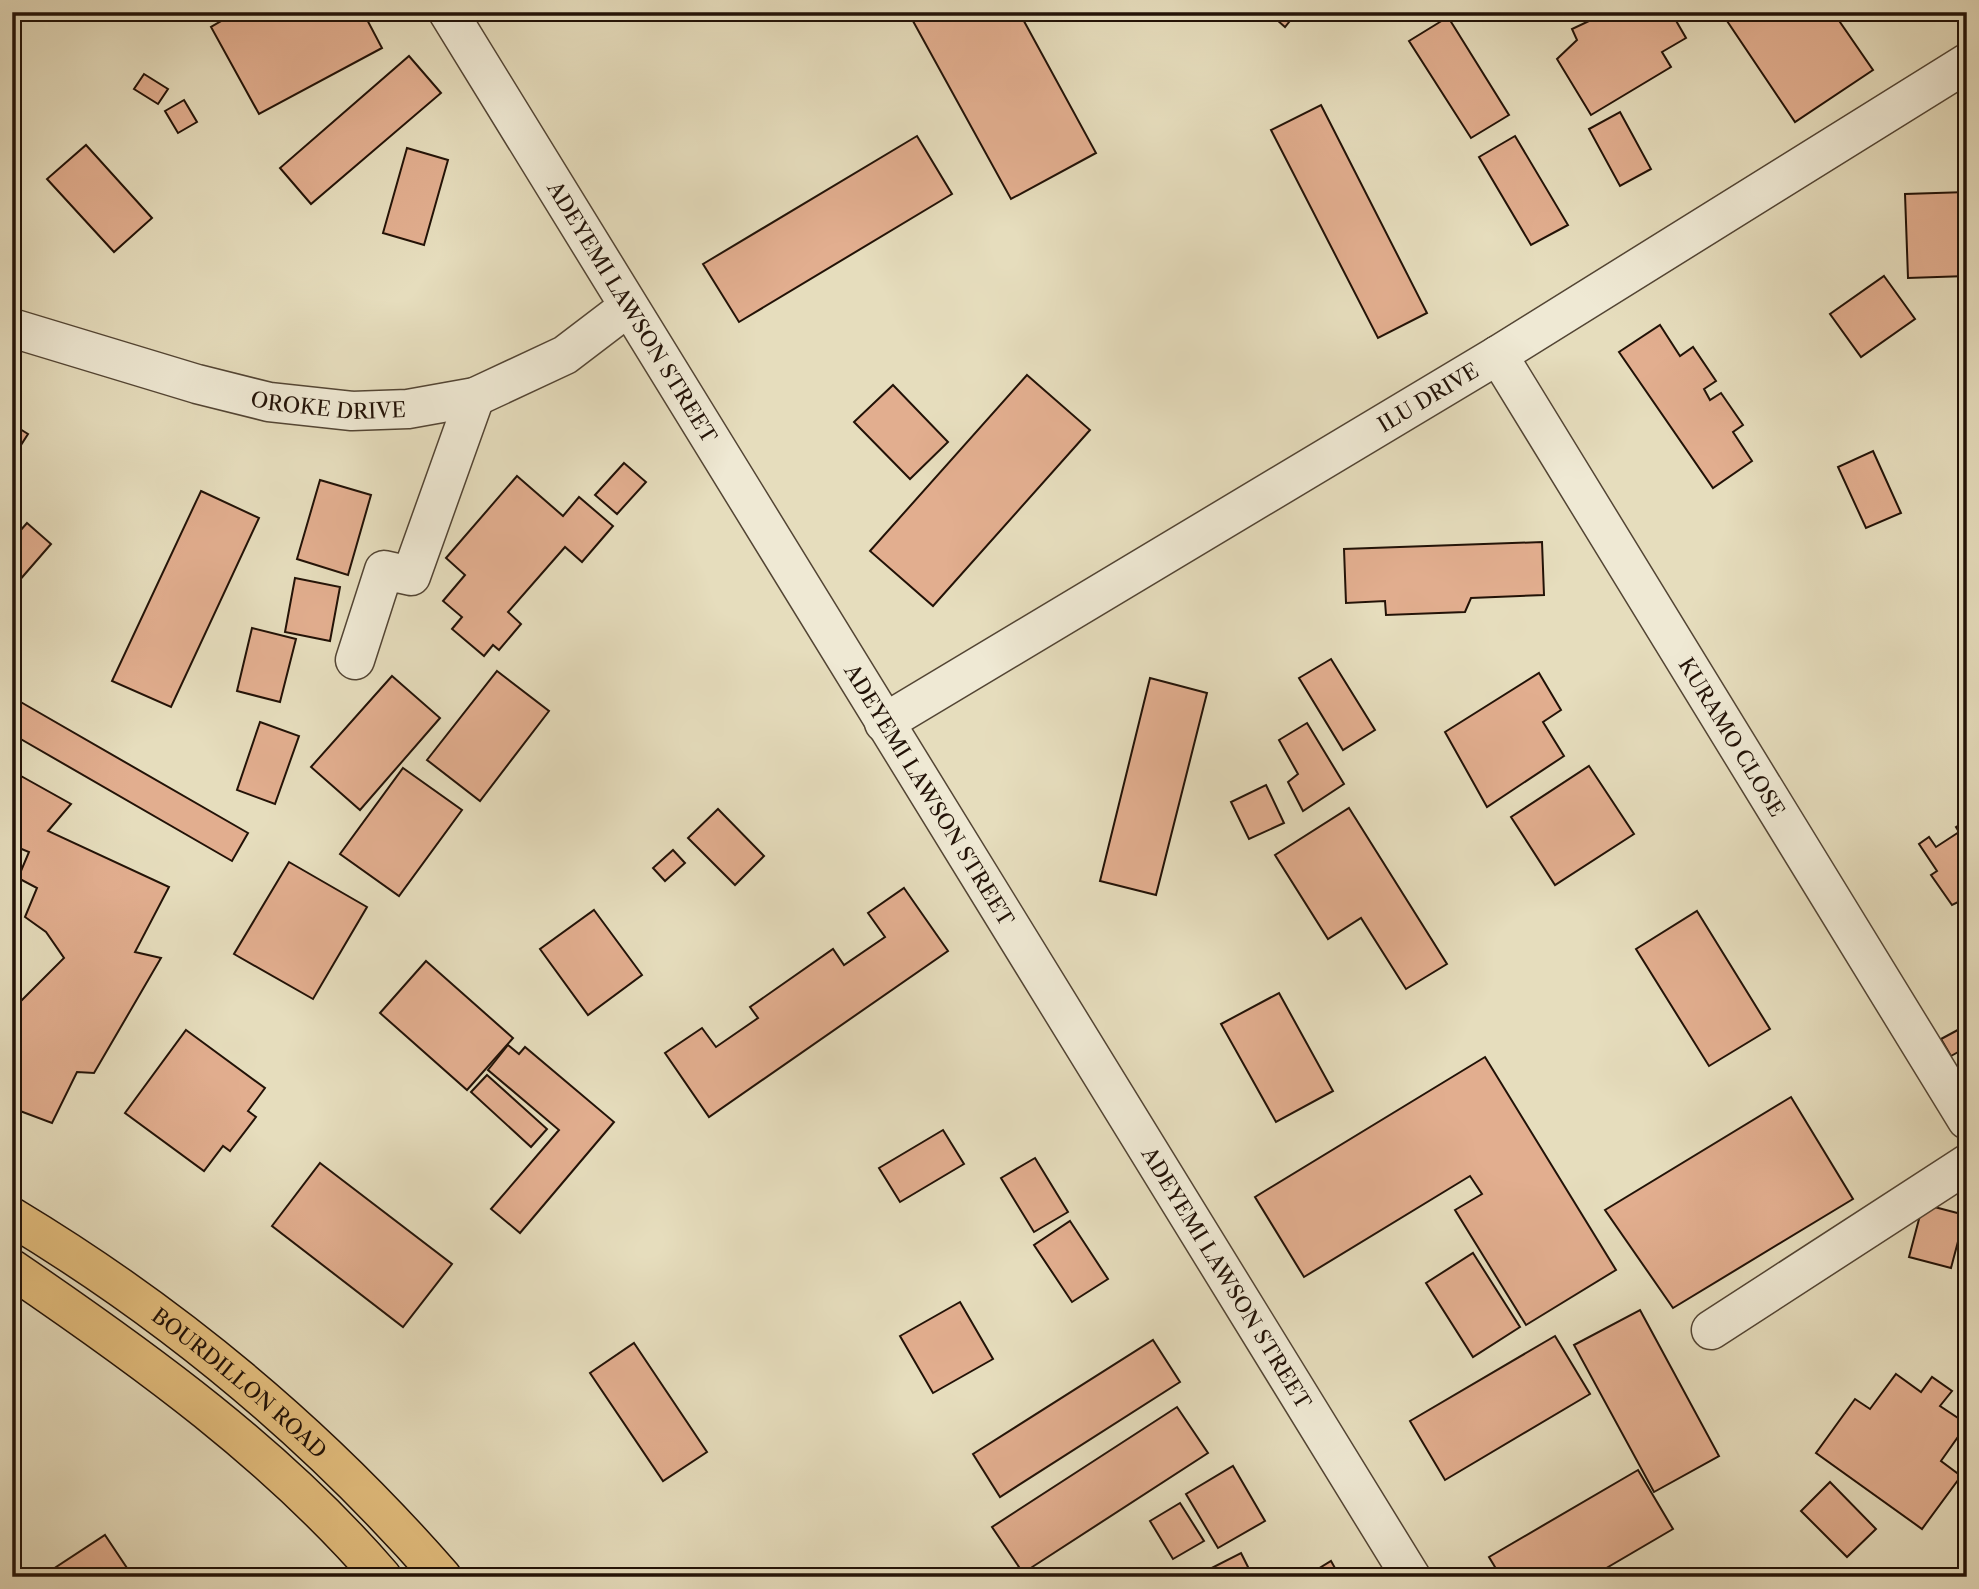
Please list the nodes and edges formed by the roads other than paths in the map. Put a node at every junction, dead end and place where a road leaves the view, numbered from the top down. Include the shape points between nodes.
1 (448, 12) edge
2 (1967, 63) edge
3 (628, 307) junction
4 (12, 328) edge
5 (1498, 355) junction
6 (475, 397) junction
7 (355, 660) dead end
8 (884, 723) junction
9 (1967, 1120) edge
10 (1967, 1164) edge
11 (12, 1217) edge
12 (12, 1269) edge
13 (1711, 1330) dead end
14 (382, 1577) edge
15 (442, 1577) edge
16 (1410, 1577) edge

1 - 3 street, ADEYEMI LAWSON STREET
2 - 5 street, ILU DRIVE
3 - 6 street, OROKE DRIVE via 565,355
3 - 8 street, ADEYEMI LAWSON STREET
4 - 6 street, OROKE DRIVE via 269,402 352,411 408,409
5 - 8 street, ILU DRIVE
5 - 9 street, KURAMO CLOSE
6 - 7 street via 411,576 384,570
8 - 16 street, ADEYEMI LAWSON STREET
10 - 13 street
11 - 15 main road, BOURDILLON ROAD via 159,1315 241,1379 383,1512
12 - 14 main road, BOURDILLON ROAD via 180,1387 310,1503

